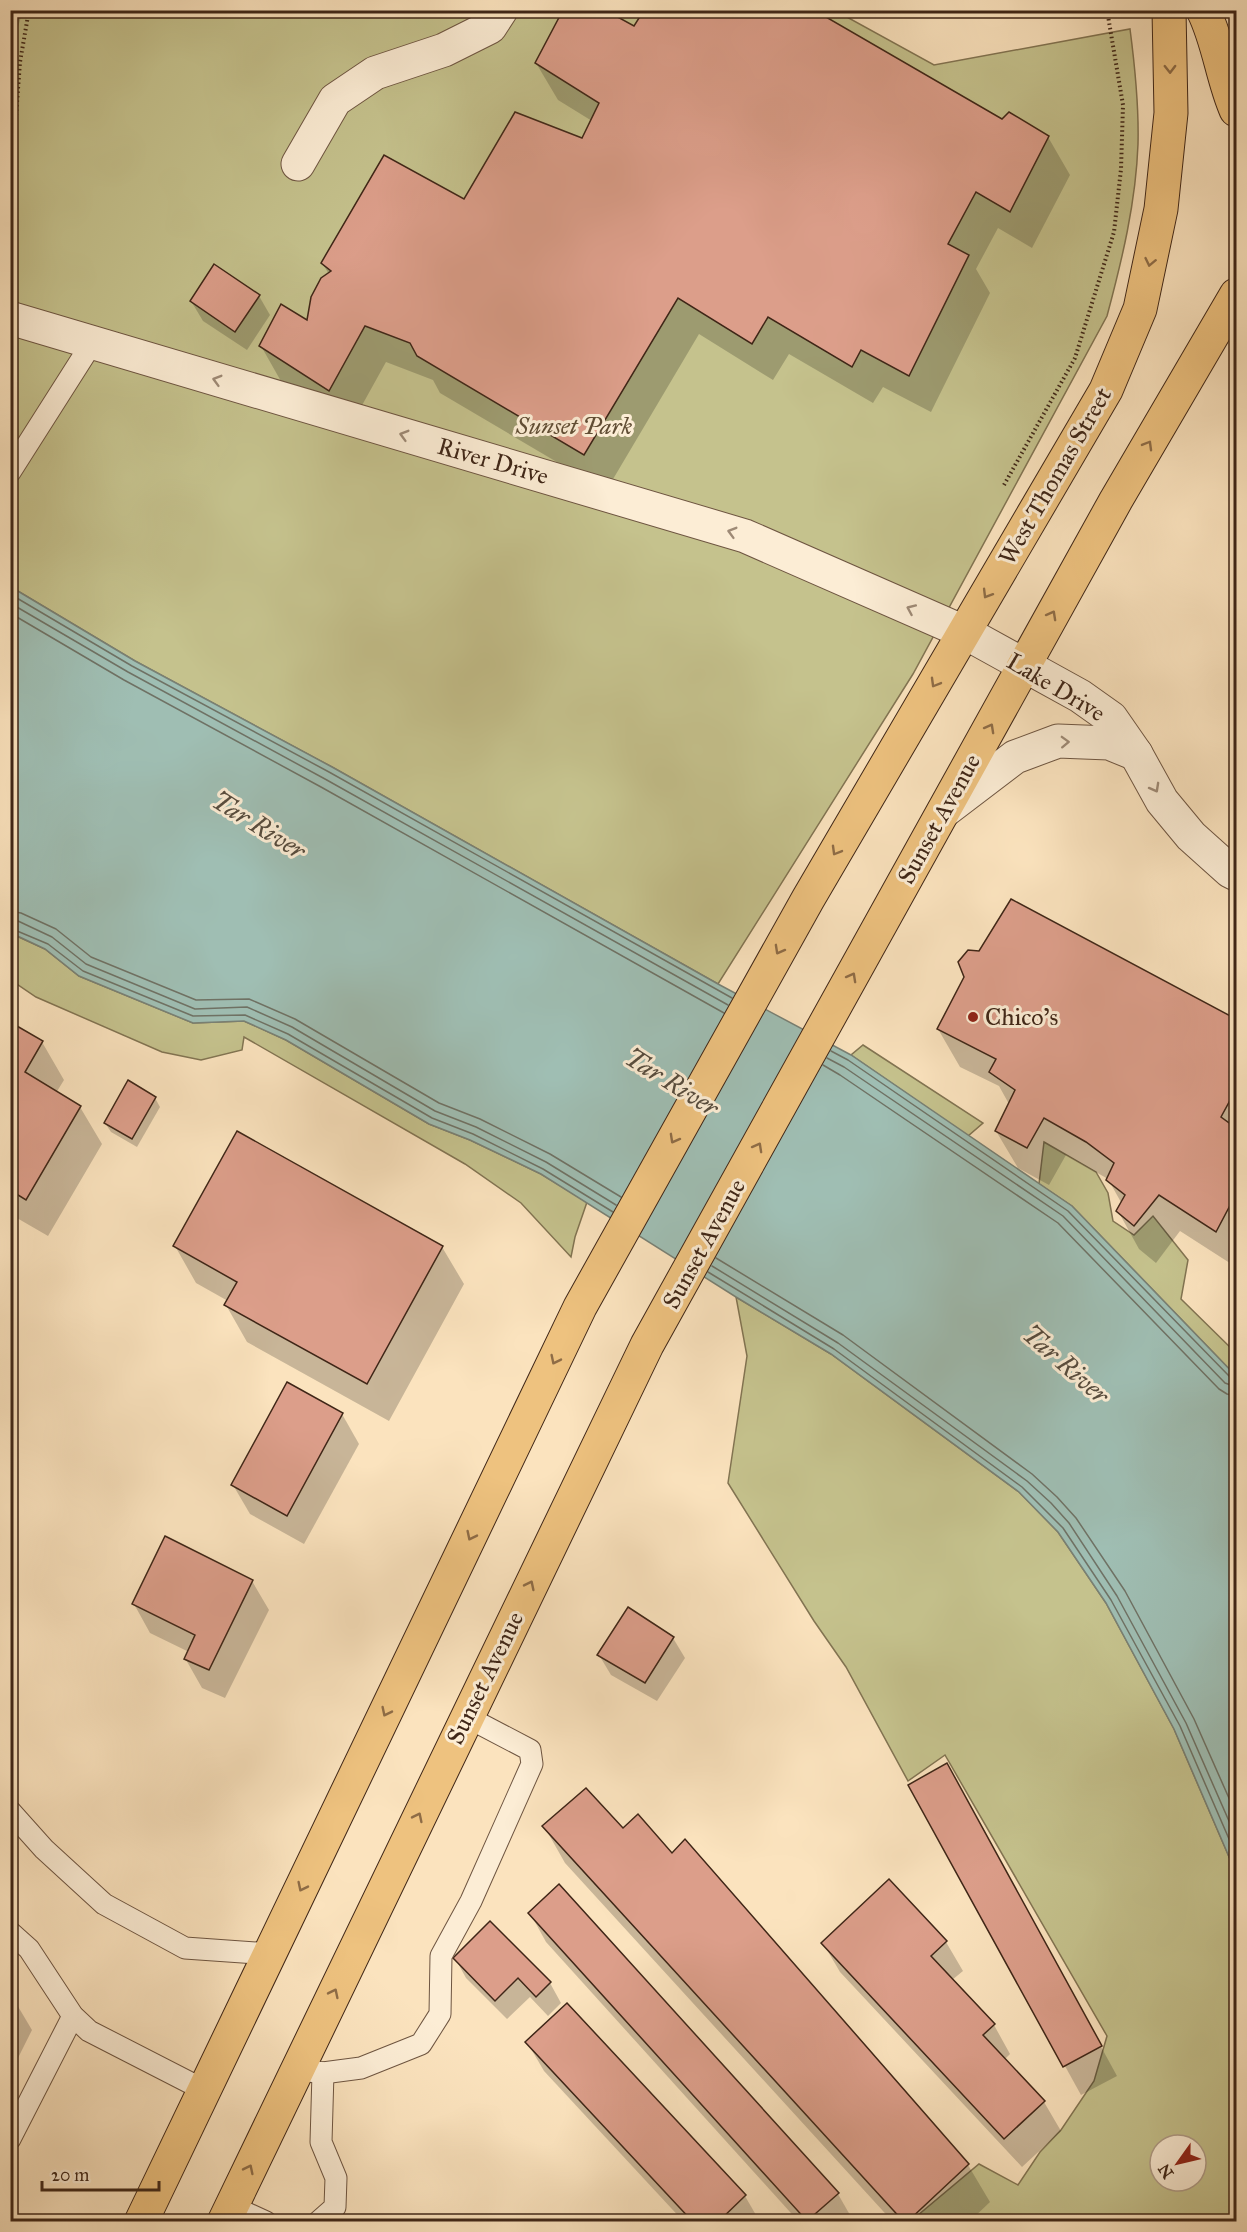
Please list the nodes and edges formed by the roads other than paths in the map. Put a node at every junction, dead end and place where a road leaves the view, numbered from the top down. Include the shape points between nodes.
1 (501, 10) edge
2 (1169, 10) edge
3 (1203, 10) edge
4 (1236, 110) edge
5 (298, 164) dead end
6 (1235, 299) edge
7 (10, 318) edge
8 (92, 343) junction
9 (10, 472) edge
10 (964, 632) junction
11 (1024, 666) junction
12 (1136, 754) junction
13 (944, 811) junction
14 (1236, 874) edge
15 (467, 1717) junction
16 (10, 1811) edge
17 (10, 1932) edge
18 (270, 1954) junction
19 (73, 2016) junction
20 (310, 2071) junction
21 (204, 2090) junction
22 (10, 2139) edge
23 (227, 2214) edge
24 (141, 2222) edge
25 (266, 2222) edge
26 (318, 2222) edge

1 - 5 street via 490,27 444,50 375,73 335,100
2 -> 10 main road, West Thomas Street via 1171,113 1161,209 1140,309 1106,390
3 - 4 main road
11 -> 6 main road, Sunset Avenue
7 - 8 street, River Drive
8 - 9 lane
10 -> 8 street, River Drive via 745,536
10 - 11 street, Lake Drive
10 -> 18 main road, West Thomas Street via 808,899 580,1307
11 - 12 street, Lake Drive via 1111,718
13 -> 11 main road, Sunset Avenue
13 -> 12 street, Lake Drive via 1015,757 1058,741 1109,743
12 -> 14 street, Lake Drive via 1162,801 1191,836
15 -> 13 main road, Sunset Avenue via 647,1345
20 -> 15 main road, Sunset Avenue
15 - 20 lane via 530,1750 532,1764 471,1901 441,1956 440,2014 421,2044 361,2068
16 - 18 lane via 44,1850 104,1904 185,1948
17 - 19 lane via 28,1949
18 - 21 main road
19 - 21 lane via 89,2031
19 - 22 lane
23 -> 20 main road, Sunset Avenue
20 - 26 lane via 321,2142 336,2178 335,2207
21 - 24 main road
23 - 25 lane

